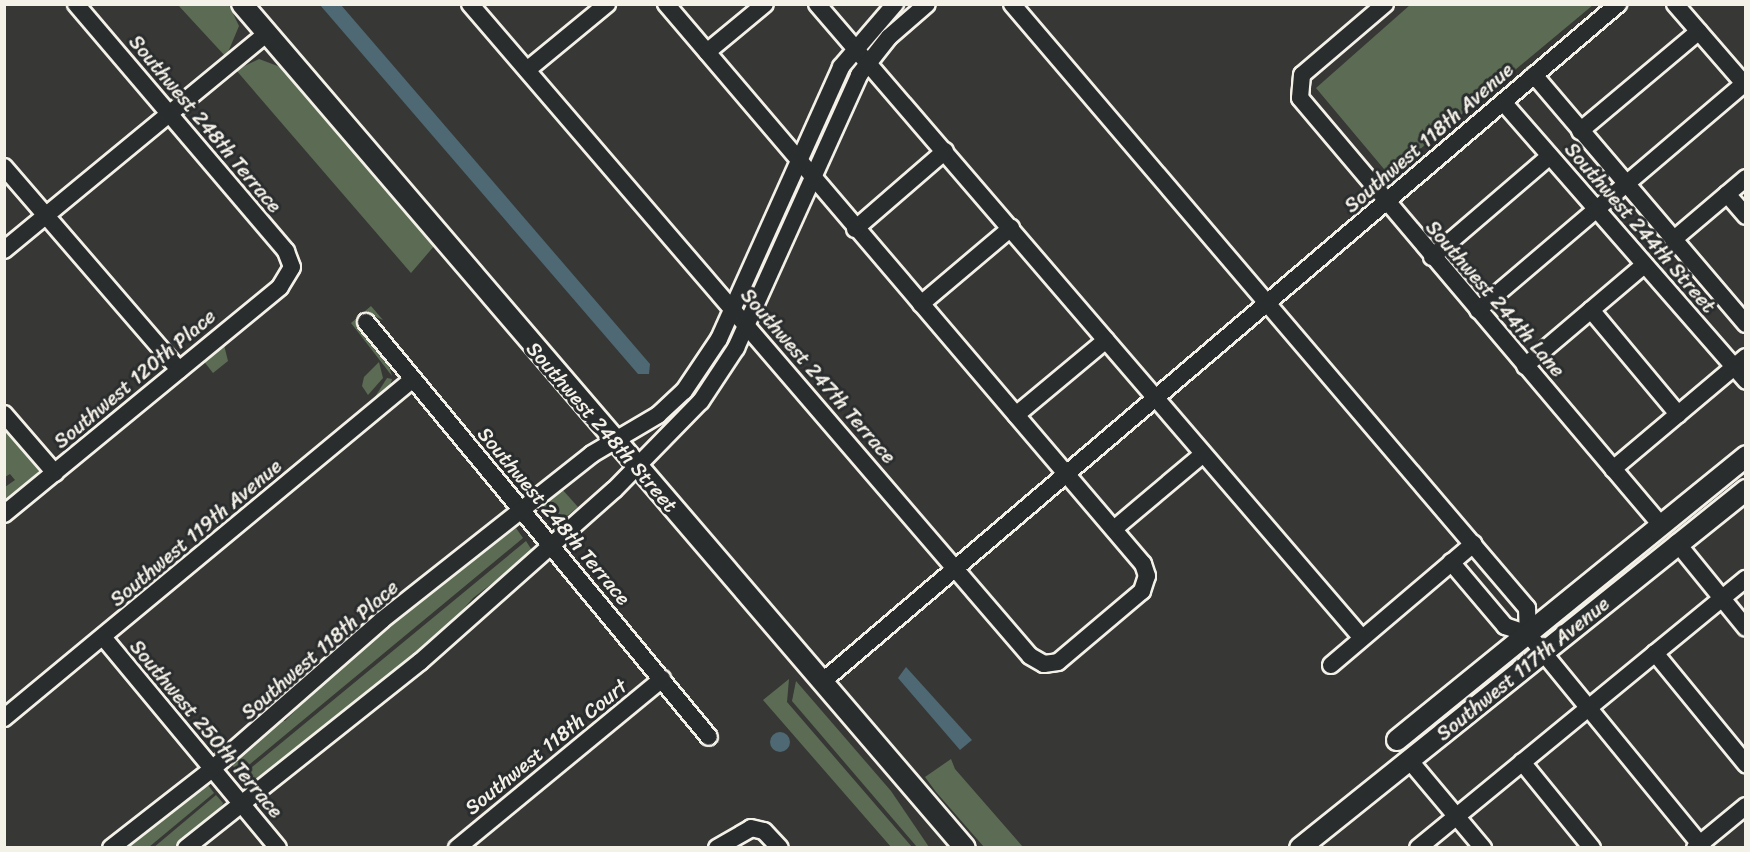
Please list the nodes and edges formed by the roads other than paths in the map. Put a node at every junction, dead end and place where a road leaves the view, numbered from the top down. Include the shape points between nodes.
1 (76, 4) edge
2 (242, 4) edge
3 (470, 4) edge
4 (607, 4) edge
5 (666, 4) edge
6 (765, 4) edge
7 (817, 4) edge
8 (895, 4) edge
9 (927, 4) edge
10 (1012, 4) edge
11 (1385, 4) edge
12 (1618, 4) edge
13 (1675, 4) edge
14 (1699, 31) junction
15 (267, 33) junction
16 (854, 48) junction
17 (707, 52) junction
18 (867, 61) junction
19 (527, 70) junction
20 (1534, 75) junction
21 (1745, 85) edge
22 (1503, 102) junction
23 (170, 114) junction
24 (1580, 130) junction
25 (945, 151) junction
26 (1550, 156) junction
27 (800, 160) junction
28 (4, 167) edge
29 (813, 178) junction
30 (1746, 178) edge
31 (1626, 185) junction
32 (1727, 194) junction
33 (1386, 202) junction
34 (1597, 210) junction
35 (46, 215) junction
36 (1746, 216) edge
37 (1011, 228) junction
38 (855, 229) junction
39 (1673, 240) junction
40 (4, 250) edge
41 (1432, 257) junction
42 (1644, 265) junction
43 (290, 274) joint
44 (1268, 303) junction
45 (921, 304) junction
46 (733, 310) junction
47 (1478, 310) junction
48 (1591, 310) junction
49 (366, 322) dead end
50 (1746, 324) edge
51 (746, 326) junction
52 (1106, 340) junction
53 (1736, 365) edge
54 (1525, 366) junction
55 (179, 370) junction
56 (413, 379) junction
57 (1746, 381) edge
58 (1156, 398) junction
59 (4, 414) edge
60 (1678, 414) junction
61 (1016, 415) junction
62 (614, 441) junction
63 (1203, 454) junction
64 (1746, 456) edge
65 (636, 467) junction
66 (1613, 469) junction
67 (55, 473) junction
68 (1065, 473) junction
69 (1746, 490) edge
70 (524, 512) junction
71 (4, 514) edge
72 (1660, 524) junction
73 (1114, 529) junction
74 (1677, 543) junction
75 (551, 544) junction
76 (1473, 544) junction
77 (1451, 562) junction
78 (954, 568) junction
79 (1746, 579) edge
80 (1721, 599) junction
81 (1746, 628) edge
82 (1528, 634) junction
83 (102, 637) junction
84 (1362, 638) junction
85 (1543, 652) junction
86 (1655, 653) junction
87 (1331, 665) dead end
88 (662, 679) junction
89 (822, 682) junction
90 (1589, 707) junction
91 (4, 718) edge
92 (710, 737) dead end
93 (1397, 740) dead end
94 (1410, 761) junction
95 (1522, 762) junction
96 (1746, 764) edge
97 (212, 769) junction
98 (240, 802) junction
99 (1746, 806) edge
100 (1457, 816) junction
101 (1700, 846) edge
102 (111, 848) edge
103 (186, 848) edge
104 (278, 848) edge
105 (457, 848) edge
106 (717, 848) edge
107 (780, 848) edge
108 (965, 848) edge
109 (1300, 848) edge
110 (1418, 848) edge
111 (1483, 848) edge
112 (1592, 848) edge

1 - 23 street, Southwest 248th Terrace
2 - 15 street, Southwest 248th Street
3 - 19 street, Southwest 247th Terrace
4 - 19 street
5 - 17 street
6 - 17 street
7 - 16 street
8 - 16 street, Southwest 118th Place
9 - 18 street
10 - 44 street
11 - 33 street, Southwest 244th Lane via 1302,75 1300,98
12 - 20 street, Southwest 118th Avenue
13 - 14 street
14 - 21 street
14 - 24 street
15 - 23 street
15 - 62 street, Southwest 248th Street
16 - 18 street
16 - 27 street, Southwest 118th Place
17 - 27 street
18 - 25 street
18 - 29 street
19 - 46 street, Southwest 247th Terrace
20 - 22 street, Southwest 118th Avenue
20 - 24 street, Southwest 244th Street
21 - 31 street
22 - 26 street, Southwest 244th Street
22 - 33 street, Southwest 118th Avenue
23 - 35 street
23 - 43 street, Southwest 248th Terrace via 286,251
24 - 31 street, Southwest 244th Street
25 - 37 street
25 - 38 street
26 - 34 street, Southwest 244th Street
26 - 41 street
27 - 29 street
27 - 46 street, Southwest 118th Place
28 - 35 street
29 - 38 street
29 - 51 street
30 - 32 street
31 - 34 street
31 - 39 street, Southwest 244th Street
32 - 36 street
32 - 39 street
33 - 41 street, Southwest 244th Lane
33 - 44 street, Southwest 118th Avenue
34 - 42 street, Southwest 244th Street
34 - 47 street
35 - 40 street
35 - 55 street
37 - 45 street
37 - 52 street
38 - 45 street
39 - 50 street, Southwest 244th Street
41 - 47 street, Southwest 244th Lane
42 - 48 street
42 - 53 street, Southwest 244th Street
43 - 55 street, Southwest 120th Place
44 - 58 street, Southwest 118th Avenue
44 - 76 street
45 - 61 street
46 - 51 street, Southwest 247th Terrace
46 - 62 street, Southwest 118th Place via 687,387 658,415
47 - 54 street, Southwest 244th Lane
48 - 54 street
48 - 60 street
49 - 56 street, Southwest 248th Terrace
51 - 65 street via 713,387
51 - 78 street, Southwest 247th Terrace
52 - 58 street
52 - 61 street
53 - 57 street, Southwest 244th Street
53 - 60 street
54 - 66 street, Southwest 244th Lane
55 - 67 street, Southwest 120th Place
56 - 70 street, Southwest 248th Terrace
56 - 83 street, Southwest 119th Avenue
58 - 63 street
58 - 68 street, Southwest 118th Avenue
59 - 67 street
60 - 66 street
61 - 68 street
62 - 65 street, Southwest 248th Street
62 - 70 street, Southwest 118th Place
63 - 73 street
63 - 84 street
64 - 72 street, Southwest 117th Avenue
65 - 75 street
65 - 89 street, Southwest 248th Street
66 - 72 street, Southwest 244th Lane
67 - 71 street, Southwest 120th Place
68 - 73 street
68 - 78 street, Southwest 118th Avenue
69 - 74 street, Southwest 117th Avenue
70 - 75 street, Southwest 248th Terrace
70 - 97 street, Southwest 118th Place via 362,636
72 - 82 street, Southwest 117th Avenue
73 - 78 street, Southwest 247th Terrace via 1147,576 1139,594 1064,658 1047,665 1030,656
74 - 80 street
74 - 85 street, Southwest 117th Avenue
75 - 88 street, Southwest 248th Terrace
75 - 98 street via 406,674
76 - 77 street
76 - 82 street via 1527,608
77 - 82 street via 1505,626
77 - 84 street
78 - 89 street, Southwest 118th Avenue
79 - 80 street
80 - 81 street
80 - 86 street
82 - 85 street
82 - 93 street, Southwest 117th Avenue
83 - 91 street, Southwest 119th Avenue
83 - 97 street, Southwest 250th Terrace
84 - 87 street
85 - 90 street
85 - 94 street, Southwest 117th Avenue
86 - 90 street
86 - 96 street
88 - 92 street, Southwest 248th Terrace
88 - 105 street, Southwest 118th Court
89 - 108 street, Southwest 248th Street
90 - 95 street
90 - 101 street
94 - 100 street
94 - 109 street, Southwest 117th Avenue
95 - 100 street
95 - 112 street
97 - 98 street, Southwest 250th Terrace
97 - 102 street, Southwest 118th Place
98 - 103 street
98 - 104 street, Southwest 250th Terrace
99 - 101 street
100 - 110 street
100 - 111 street
106 - 107 street via 751,828 764,831

